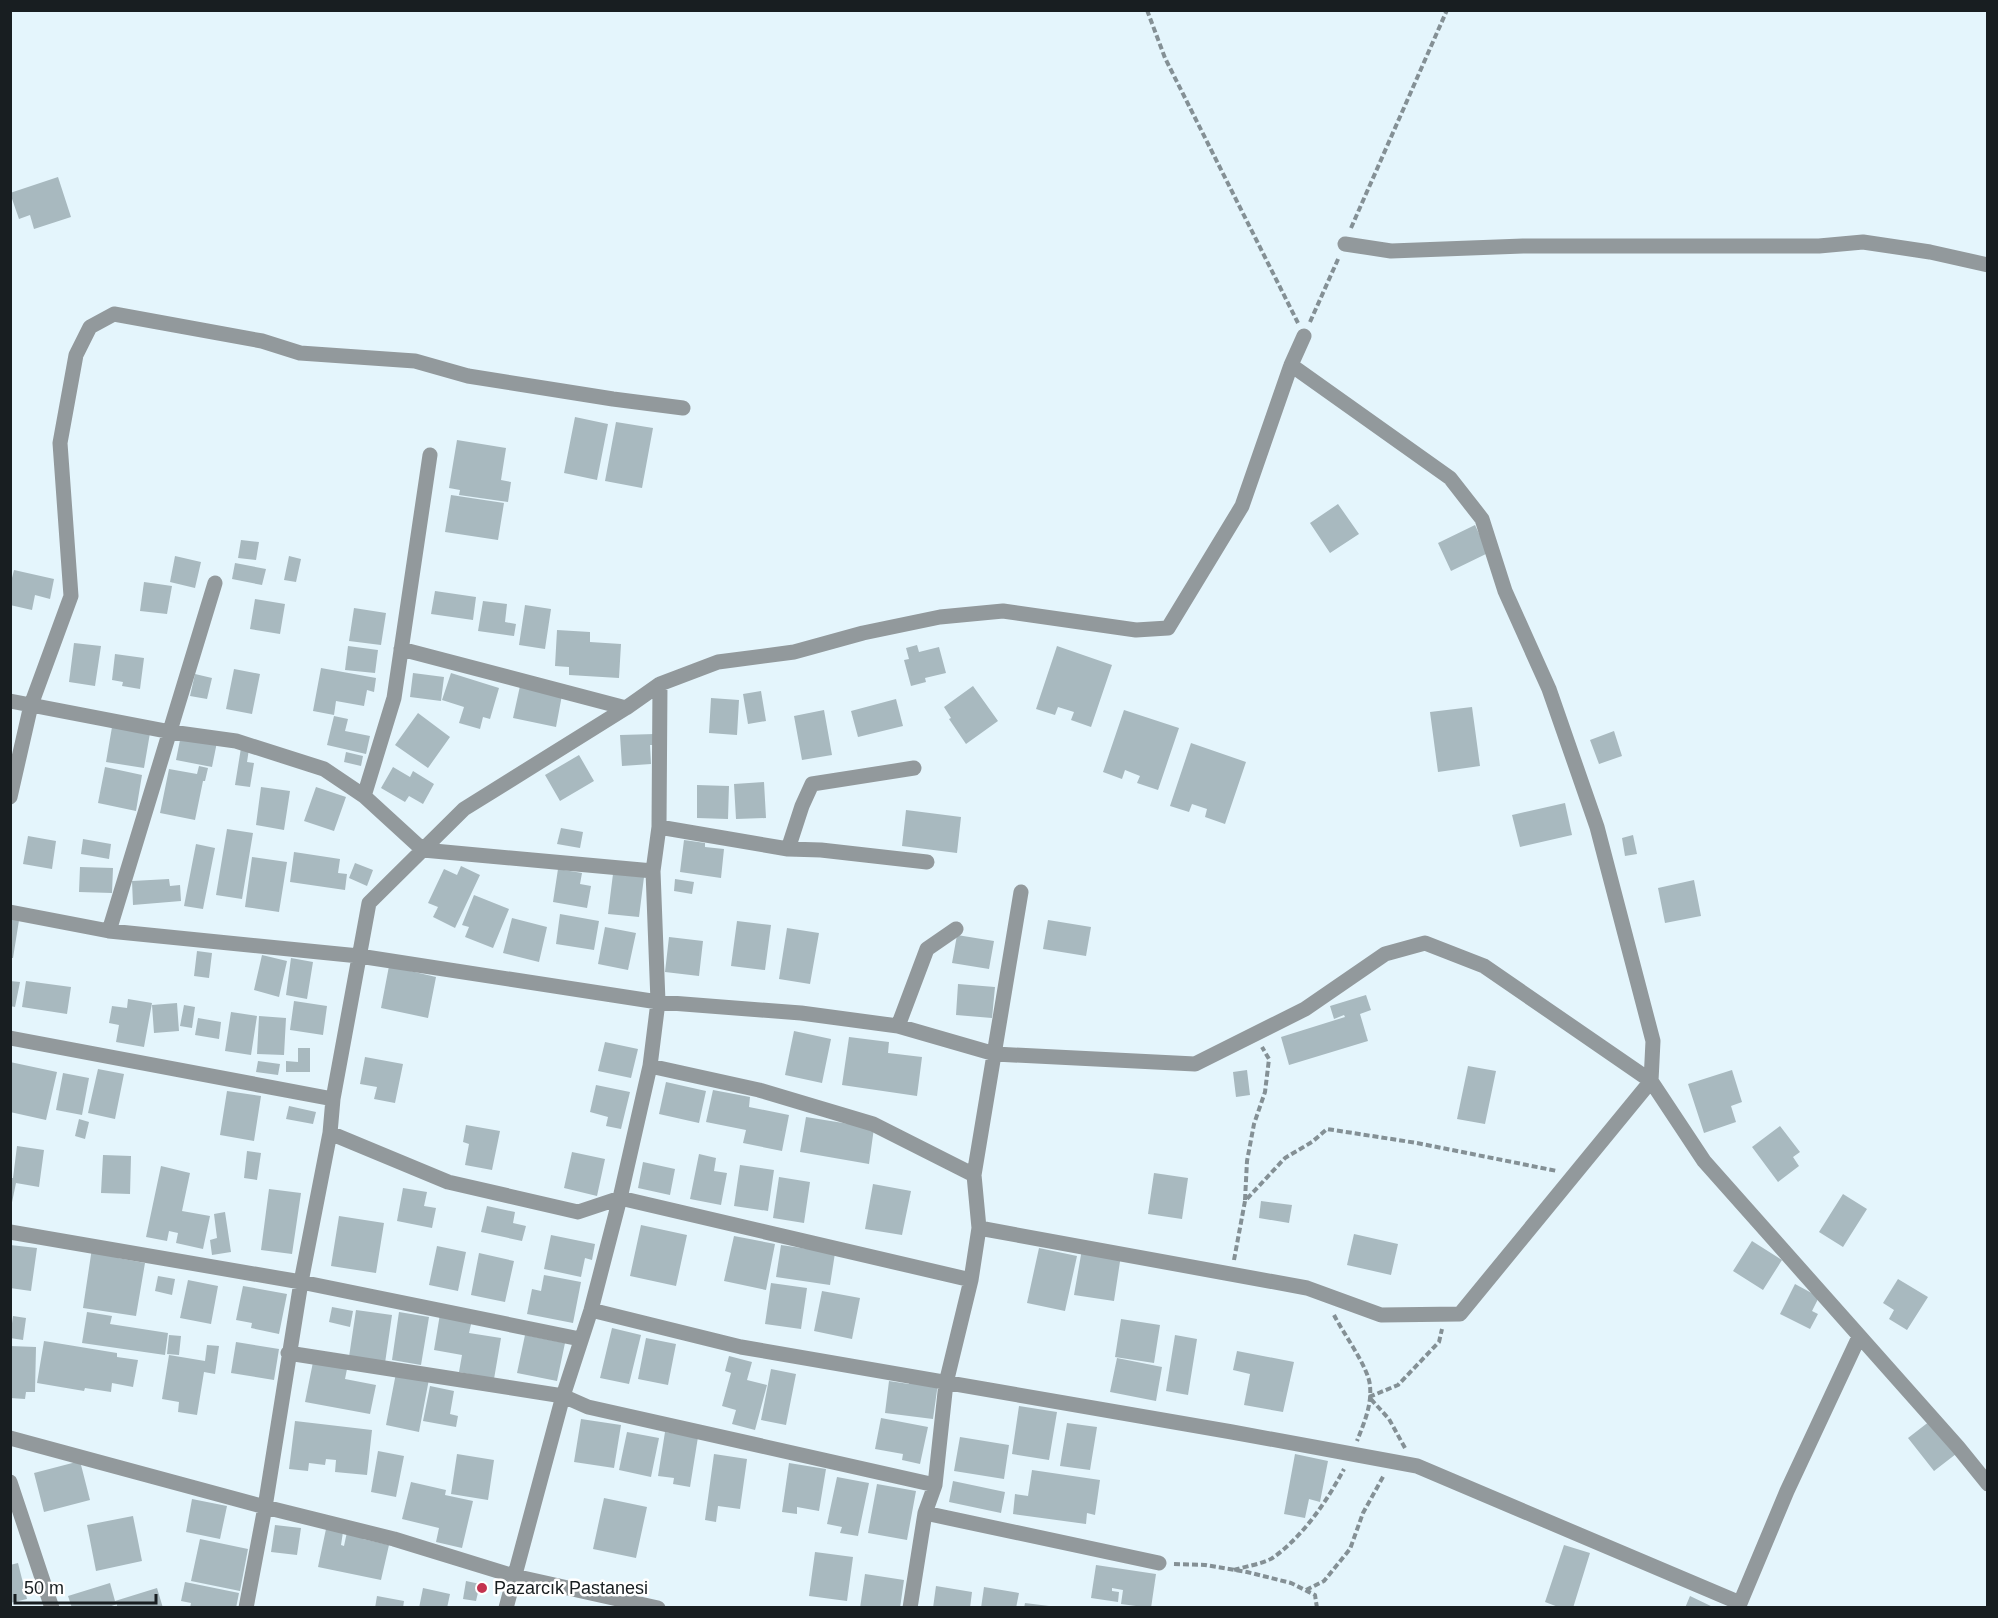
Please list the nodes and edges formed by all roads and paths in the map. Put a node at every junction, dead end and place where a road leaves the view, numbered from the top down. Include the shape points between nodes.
1 (1147, 10) edge
2 (1447, 10) edge
3 (1345, 244) junction
4 (1988, 265) edge
5 (1304, 336) junction
6 (1291, 365) junction
7 (683, 408) dead end
8 (430, 455) dead end
9 (215, 583) dead end
10 (401, 649) junction
11 (660, 684) junction
12 (10, 701) edge
13 (31, 705) junction
14 (626, 708) junction
15 (171, 732) junction
16 (915, 768) dead end
17 (364, 796) junction
18 (10, 797) edge
19 (659, 827) junction
20 (789, 849) junction
21 (423, 850) junction
22 (927, 862) dead end
23 (653, 871) junction
24 (1021, 892) dead end
25 (10, 912) edge
26 (956, 929) dead end
27 (109, 931) junction
28 (359, 956) junction
29 (658, 1002) junction
30 (898, 1026) junction
31 (1255, 1034) junction
32 (10, 1038) edge
33 (995, 1054) junction
34 (650, 1066) junction
35 (1650, 1081) junction
36 (333, 1099) junction
37 (330, 1133) junction
38 (974, 1175) junction
39 (1574, 1175) junction
40 (620, 1198) junction
41 (1245, 1200) junction
42 (979, 1228) junction
43 (10, 1232) edge
44 (1231, 1275) junction
45 (971, 1280) junction
46 (301, 1282) junction
47 (1330, 1295) junction
48 (591, 1310) junction
49 (1447, 1314) junction
50 (1859, 1337) junction
51 (580, 1339) junction
52 (288, 1353) junction
53 (946, 1383) junction
54 (563, 1396) junction
55 (1369, 1397) junction
56 (10, 1438) edge
57 (1352, 1454) junction
58 (1390, 1461) junction
59 (1412, 1466) junction
60 (10, 1482) edge
61 (1988, 1484) edge
62 (935, 1485) junction
63 (265, 1507) junction
64 (925, 1513) junction
65 (1159, 1563) joint
66 (1234, 1570) junction
67 (514, 1576) junction
68 (1306, 1590) junction
69 (1739, 1605) edge
70 (52, 1608) edge
71 (246, 1608) edge
72 (506, 1608) edge
73 (658, 1608) edge
74 (910, 1608) edge
75 (1317, 1608) edge

1 - 5 path via 1165,58
2 - 3 path
3 - 4 street via 1401,251 1523,246 1819,246 1863,242
3 - 5 path
5 - 6 street
6 - 11 street via 1242,506 1168,628 1137,630 1003,611 940,617 794,652 718,662
6 - 35 street via 1450,478 1482,519 1505,591 1549,689 1597,827 1653,1041
7 - 13 street via 468,376 415,362 300,353 262,341 114,314 90,327 76,355 60,443 71,596
8 - 10 street
9 - 15 street
10 - 14 street
10 - 17 street via 394,698
11 - 14 street
11 - 19 street
12 - 13 street
13 - 15 street
13 - 18 street
14 - 21 street via 464,809
15 - 17 street via 236,741 324,769
15 - 27 street
16 - 20 street via 812,784
17 - 21 street
19 - 20 street
19 - 23 street
20 - 22 street
21 - 23 street
21 - 28 street via 369,903
23 - 29 street
24 - 33 street
25 - 27 street
26 - 30 street via 927,950
27 - 28 street
28 - 29 street
28 - 36 street
29 - 30 street via 801,1013
29 - 34 street
30 - 33 street
31 - 33 street via 1195,1064
31 - 35 street via 1305,1009 1385,954 1425,943 1484,966
31 - 41 path via 1269,1059 1265,1092 1247,1161
32 - 36 street
33 - 38 street
34 - 38 street via 759,1090 873,1124
34 - 40 street
35 - 39 street
35 - 50 street via 1704,1161
36 - 37 street
37 - 40 street via 448,1182 579,1212
37 - 46 street
38 - 42 street
39 - 41 path via 1327,1129 1285,1158
39 - 49 street via 1460,1314
40 - 45 street
40 - 48 street
41 - 44 path
42 - 44 street
42 - 45 street
43 - 46 street
44 - 47 street
45 - 53 street
46 - 51 street
46 - 52 street
47 - 49 street via 1381,1315
47 - 55 path via 1334,1317 1371,1384
48 - 51 street
48 - 53 street via 741,1347
49 - 55 path via 1439,1342 1424,1358 1398,1385
50 - 61 street
50 - 69 street
51 - 54 street
52 - 54 street
52 - 63 street
53 - 57 street
53 - 62 street
54 - 62 street via 588,1407
54 - 67 street
55 - 57 path via 1368,1413
55 - 59 path via 1389,1419
56 - 63 street
57 - 58 street
57 - 66 path via 1329,1495 1297,1536 1273,1558
58 - 59 street
58 - 68 path via 1350,1549 1324,1581
59 - 69 street
60 - 70 street
62 - 64 street
63 - 67 street via 394,1539
63 - 71 street
64 - 65 street
64 - 74 street
65 - 66 path
66 - 68 path via 1291,1582
67 - 72 street
67 - 73 street
68 - 75 path via 1315,1595

